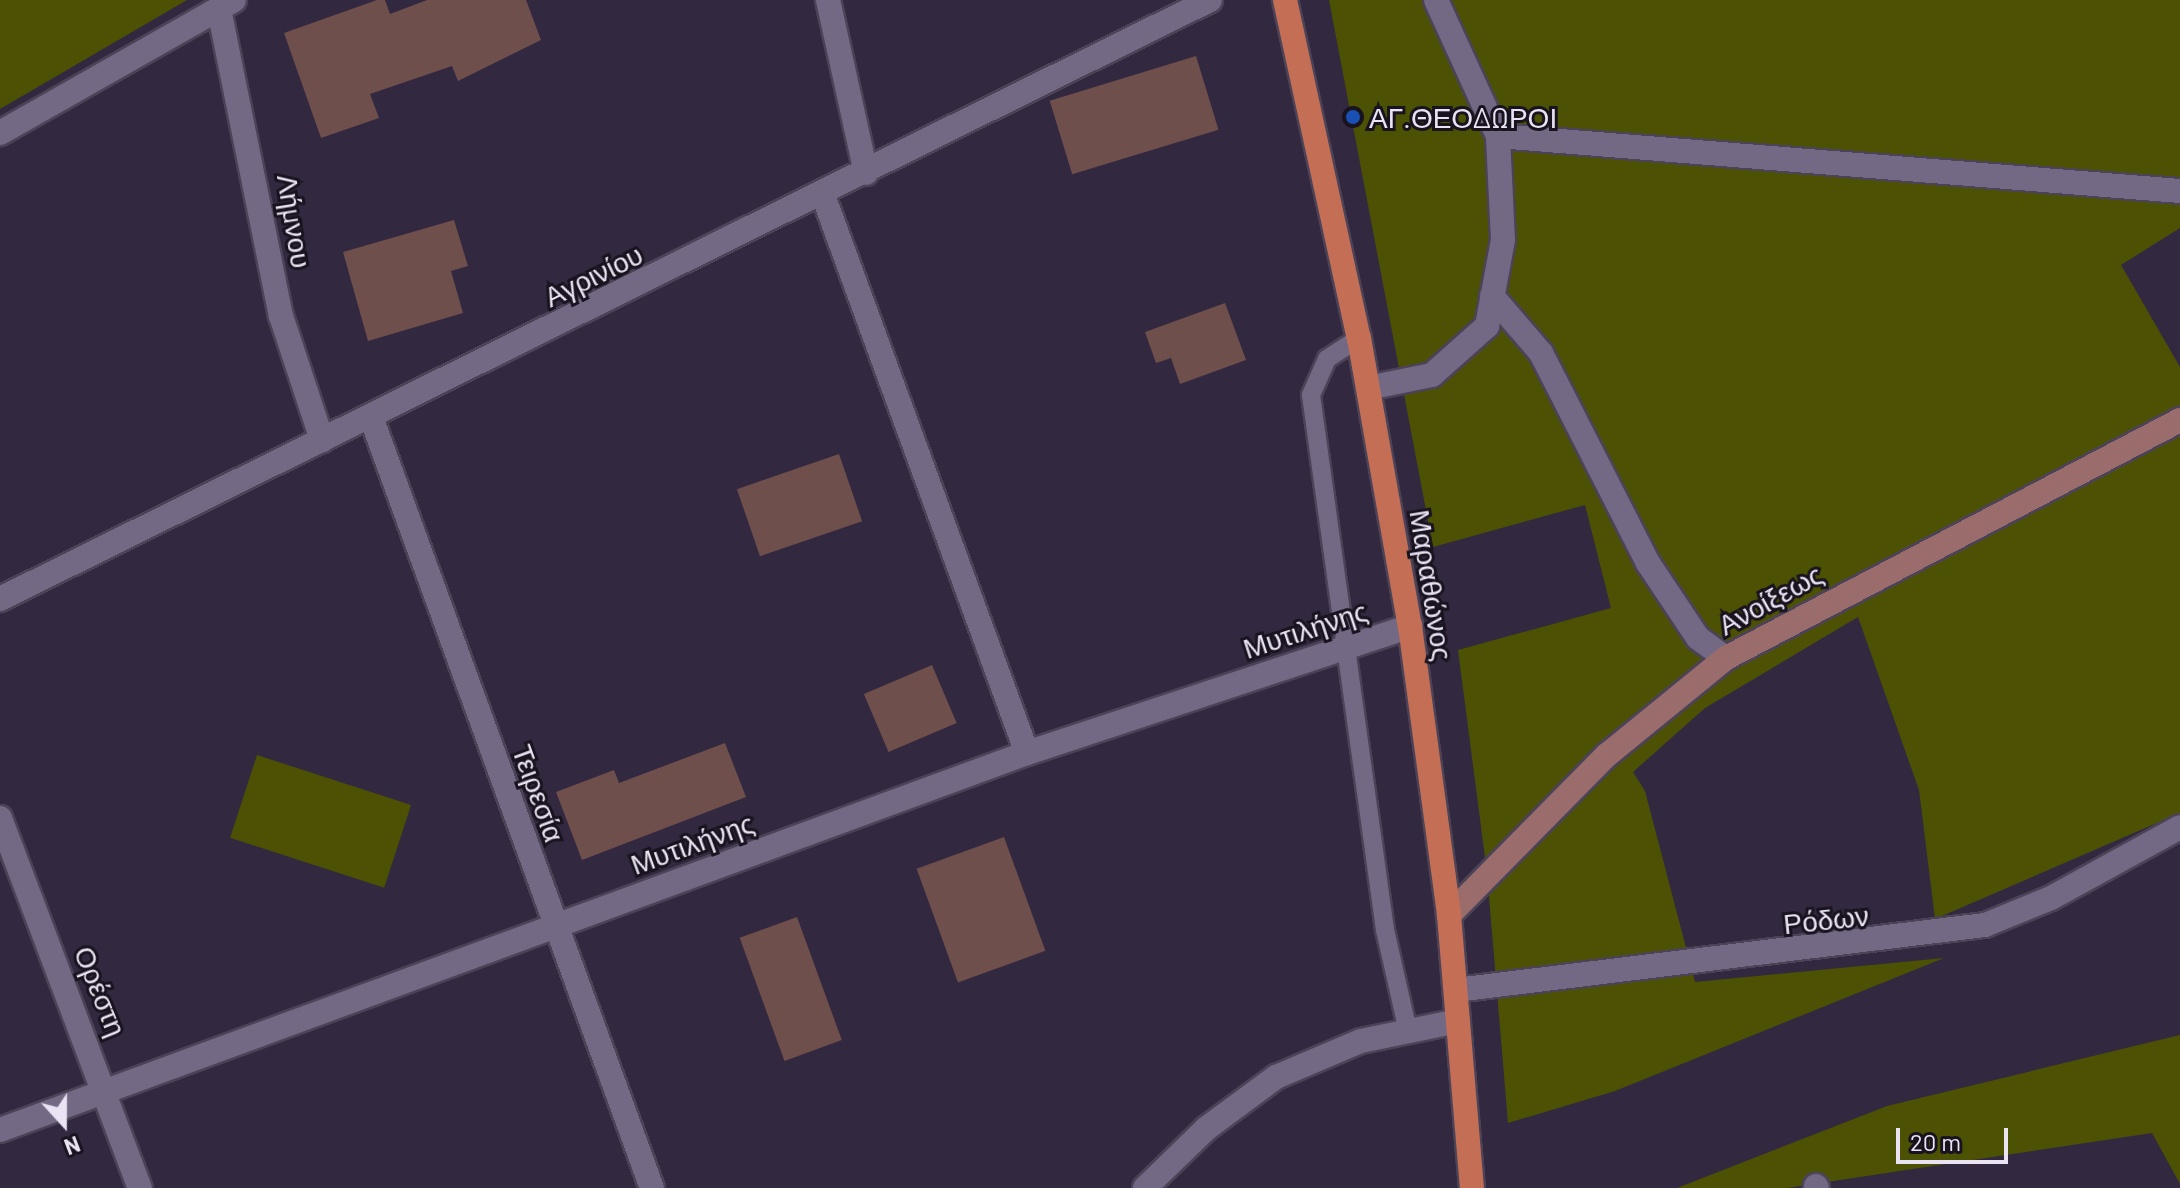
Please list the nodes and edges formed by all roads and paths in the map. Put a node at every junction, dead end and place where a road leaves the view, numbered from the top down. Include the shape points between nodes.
1 (828, 0) edge
2 (1210, 0) edge
3 (1285, 0) edge
4 (1436, 0) edge
5 (226, 4) edge
6 (0, 133) edge
7 (1498, 136) junction
8 (866, 173) junction
9 (2180, 191) edge
10 (823, 195) junction
11 (1492, 296) junction
12 (1359, 338) junction
13 (1368, 388) junction
14 (371, 417) junction
15 (2180, 420) edge
16 (322, 440) junction
17 (0, 599) edge
18 (1410, 626) junction
19 (1345, 648) junction
20 (1726, 658) junction
21 (1027, 753) junction
22 (0, 818) edge
23 (2180, 827) edge
24 (1449, 915) junction
25 (555, 924) junction
26 (1456, 990) junction
27 (1458, 1021) junction
28 (1408, 1031) junction
29 (108, 1092) junction
30 (0, 1130) edge
31 (140, 1188) edge
32 (652, 1188) edge
33 (1145, 1188) edge
34 (1472, 1188) edge

1 - 8 street
2 - 8 street, Αγρινίου via 1130,34
3 - 12 main road, Μαραθώνος
4 - 7 street
5 - 6 street
5 - 16 street, Λήμνου via 281,316
7 - 9 street
7 - 11 street via 1503,240
8 - 10 street, Αγρινίου
10 - 14 street, Αγρινίου
10 - 21 street
11 - 13 street via 1487,326 1432,375
11 - 20 street via 1541,353 1648,563 1698,638
12 - 13 main road, Μαραθώνος
12 - 19 lane via 1327,359 1311,395
13 - 18 main road, Μαραθώνος
14 - 16 street, Αγρινίου
14 - 25 street, Τειρεσία
15 - 20 street, Ανοίξεως
16 - 17 street, Αγρινίου
18 - 19 street, Μυτιλήνης
18 - 24 main road, Μαραθώνος
19 - 21 street, Μυτιλήνης
19 - 28 lane via 1385,930
20 - 24 street, Ανοίξεως via 1607,755
21 - 25 street, Μυτιλήνης
22 - 29 street, Ορέστη
23 - 26 street, Ρόδων via 2051,898 1985,925 1886,943
24 - 26 main road, Μαραθώνος
25 - 29 street, Μυτιλήνης
25 - 32 street, Τειρεσία
26 - 27 main road, Μαραθώνος
27 - 28 street
27 - 34 main road, Μαραθώνος
28 - 33 street via 1361,1041 1276,1077 1207,1128
29 - 30 street, Μυτιλήνης
29 - 31 street, Ορέστη

